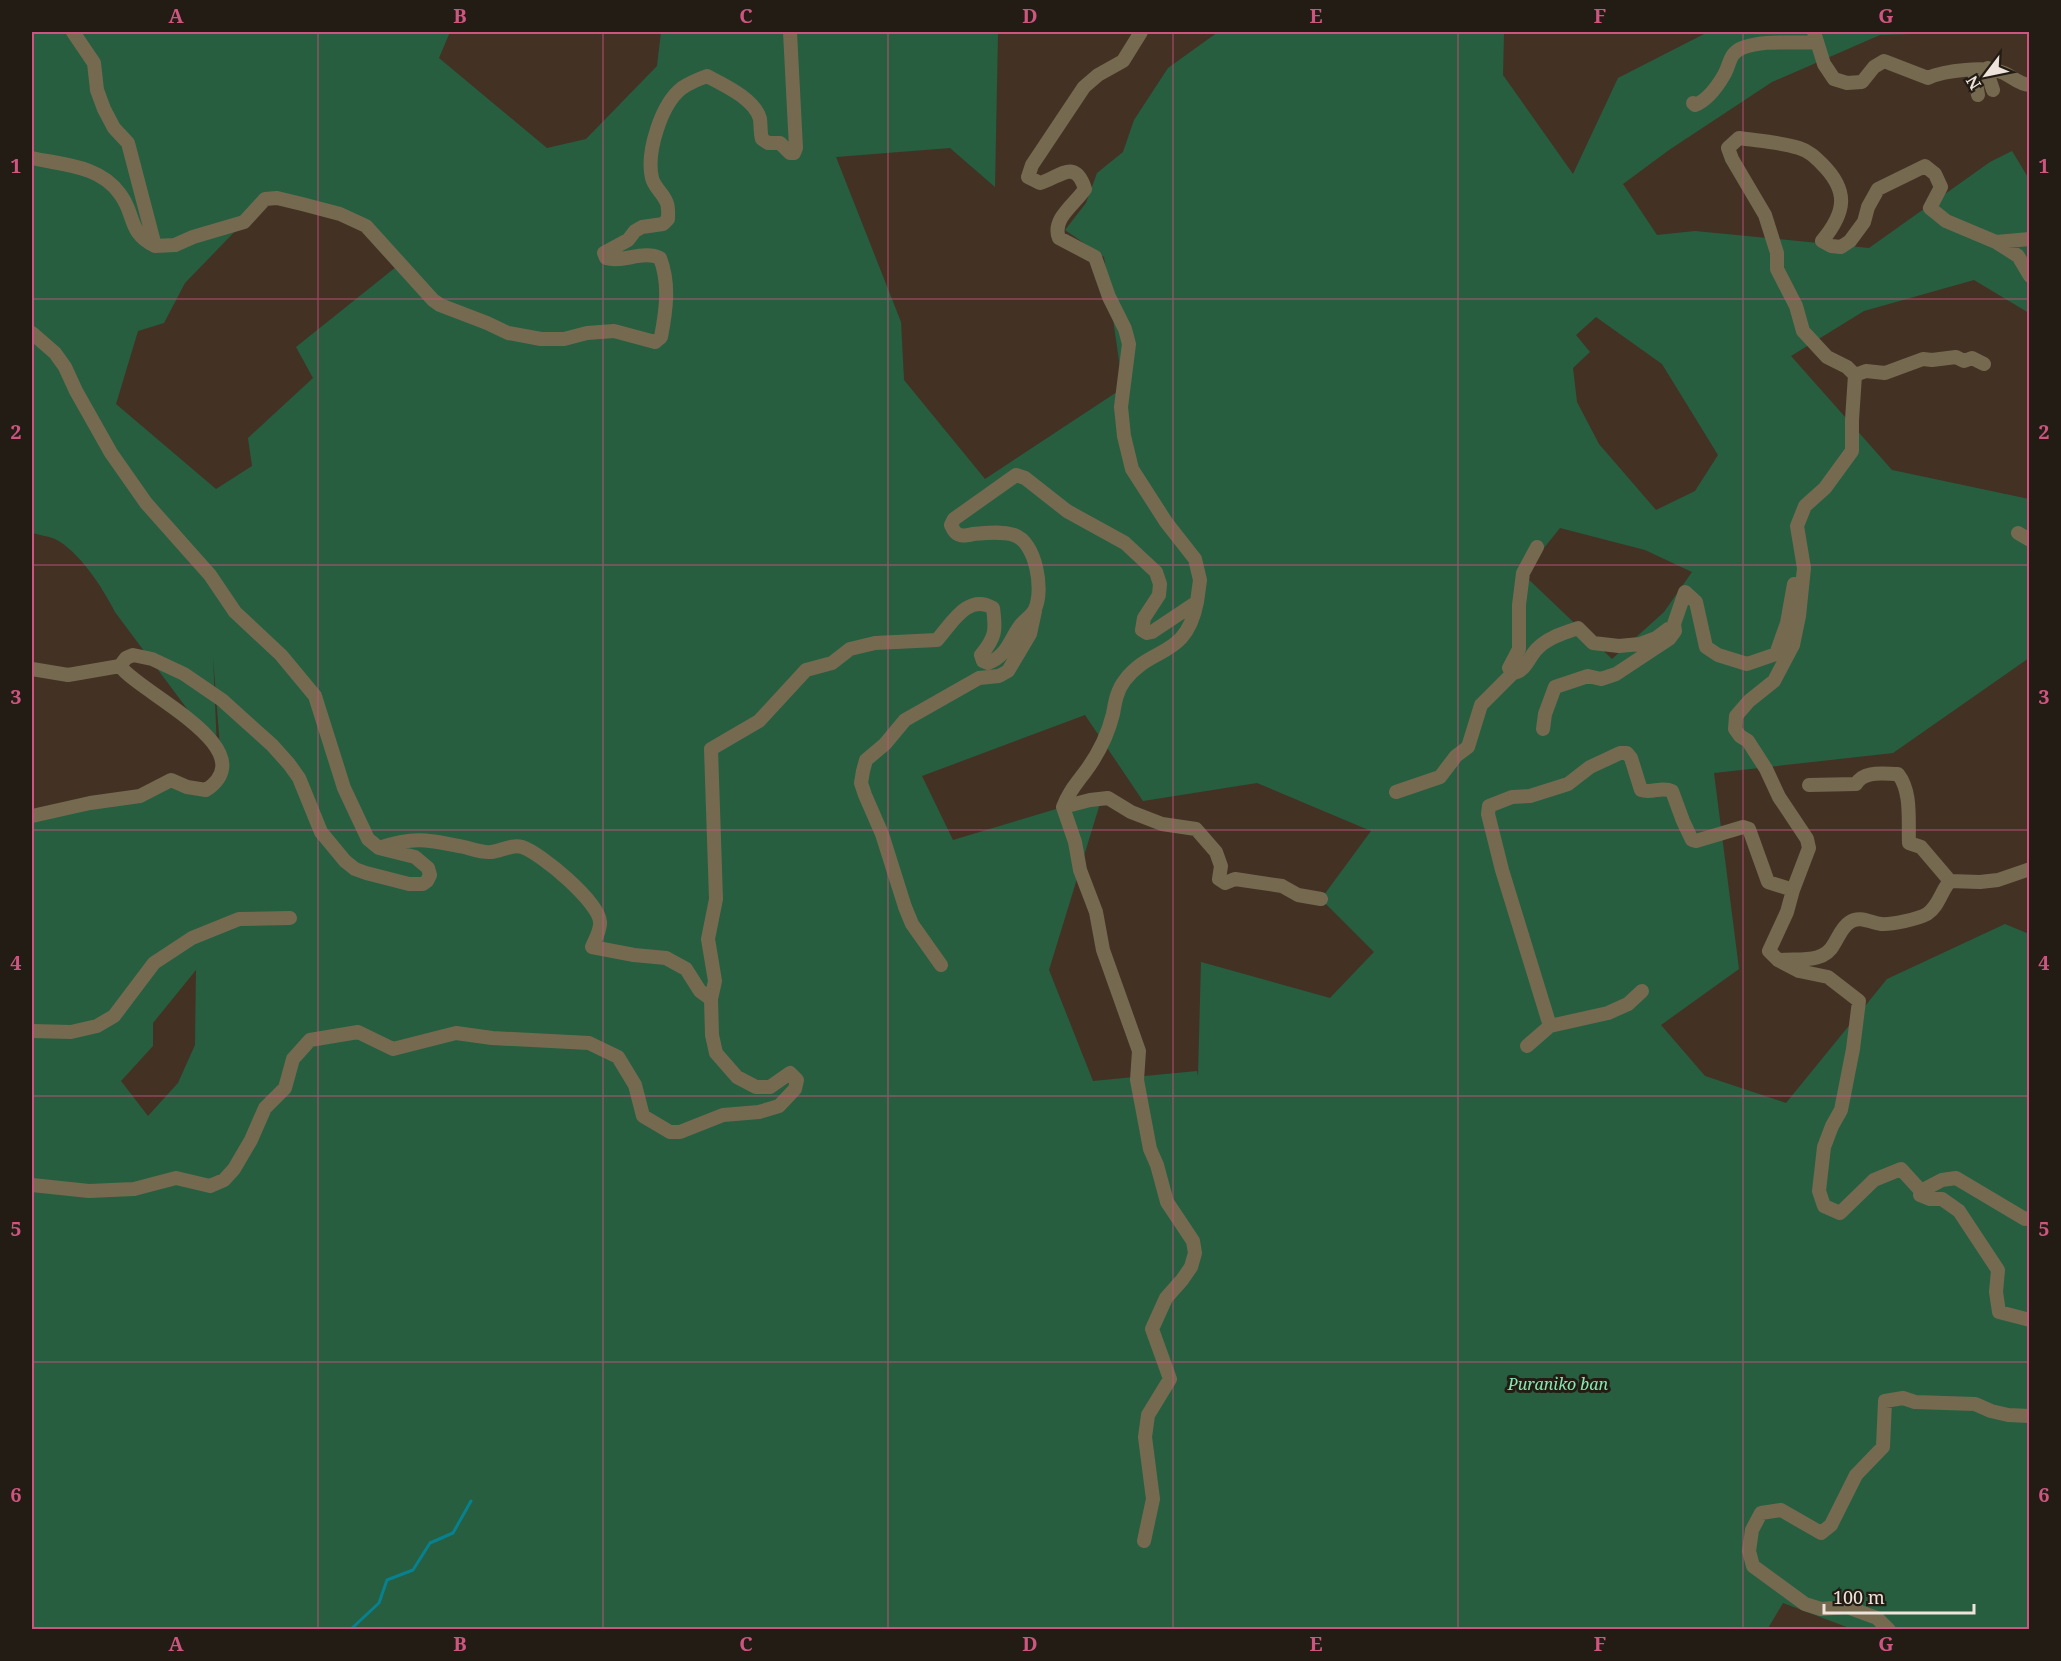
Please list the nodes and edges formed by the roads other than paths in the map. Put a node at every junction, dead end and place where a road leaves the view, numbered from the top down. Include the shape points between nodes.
1 (73, 32) edge
2 (790, 32) edge
3 (1142, 32) edge
4 (1816, 37) edge
5 (1981, 69) junction
6 (2030, 85) edge
7 (1993, 90) dead end
8 (1978, 95) dead end
9 (1693, 103) dead end
10 (32, 158) edge
11 (2030, 239) edge
12 (1996, 242) junction
13 (155, 246) junction
14 (2030, 276) edge
15 (32, 333) edge
16 (1984, 364) dead end
17 (1855, 375) junction
18 (1537, 547) dead end
19 (1803, 573) junction
20 (1197, 602) junction
21 (1035, 609) junction
22 (1674, 624) junction
23 (120, 666) junction
24 (32, 669) edge
25 (1514, 673) junction
26 (1543, 729) dead end
27 (1809, 785) dead end
28 (1396, 792) dead end
29 (1063, 807) junction
30 (32, 816) edge
31 (379, 848) junction
32 (2030, 869) edge
33 (1950, 881) junction
34 (1793, 890) junction
35 (1321, 899) dead end
36 (290, 918) dead end
37 (1778, 960) junction
38 (941, 965) dead end
39 (1642, 992) dead end
40 (711, 999) junction
41 (1551, 1026) junction
42 (32, 1031) edge
43 (1527, 1046) dead end
44 (32, 1185) edge
45 (1921, 1191) junction
46 (2030, 1218) edge
47 (2030, 1320) edge
48 (2030, 1416) edge
49 (1144, 1541) dead end
50 (1889, 1629) edge

1 - 13 street via 94,63 104,109 128,143
2 - 13 street via 794,153 780,143 762,139 760,118 753,108 740,94 707,76 681,88 668,103 658,126 650,159 651,174 668,203 668,219 663,224 642,227 604,253 613,260 652,255 660,258 667,294 661,337 656,342 614,331 564,339 508,333 433,300 366,226 340,214 277,198 266,199 244,222 175,245
3 - 20 street via 1123,61 1084,87 1028,173 1031,180 1040,183 1064,171 1074,172 1083,181 1086,189 1065,212 1056,231 1059,238 1095,257 1125,329 1129,344 1121,407 1132,470 1195,559 1200,580
4 - 5 street via 1824,64 1834,80 1847,83 1862,82 1884,61 1928,78 1939,73
4 - 9 street via 1741,48 1705,101
5 - 6 street via 2006,74
5 - 7 street
5 - 8 street
10 - 13 street via 82,166 101,177 120,192 135,231
11 - 12 street
12 - 14 street via 2018,256
12 - 17 street via 1946,221 1930,208 1941,187 1935,174 1925,166 1878,189 1864,222 1850,241 1841,247 1831,246 1822,241 1831,231 1842,197 1839,184 1810,153 1739,138 1728,148 1769,227 1778,269 1803,331 1827,357
15 - 31 street via 65,367 111,453 146,503 210,575 235,612 281,655 315,696 344,788 368,839
16 - 17 street via 1972,358 1964,361 1941,357 1923,359 1885,373 1866,371
17 - 19 street via 1852,451 1825,488 1805,506 1797,526
18 - 25 street via 1523,573 1520,649 1509,668
19 - 22 street via 1798,573 1788,623 1776,654 1748,663 1718,656 1706,647 1696,602 1685,592
19 - 34 street via 1793,645 1774,681 1736,716 1735,729 1748,741 1807,839 1809,848
20 - 21 street via 1152,632 1142,630 1144,618 1159,595 1156,572 1125,543 1067,511 1016,475 951,525 960,535 999,532 1023,540 1040,578
20 - 29 street via 1189,628 1178,643 1124,681 1095,758
21 - 38 street via 1030,634 1008,670 999,676 979,678 905,720 866,760 863,771 861,783 905,907 912,924
21 - 40 street via 1005,652 988,663 981,655 996,629 993,608 986,604 967,606 937,640 875,643 850,649 832,663 806,669 759,721 711,749 716,899 708,939 715,981
22 - 25 street via 1656,638 1619,646 1593,643 1578,628 1549,639 1538,647 1524,669
22 - 26 street via 1675,631 1669,639 1616,674 1601,679 1588,676 1555,687
23 - 24 street via 68,675
23 - 30 street via 126,675 210,737 221,755 222,773 206,790 171,780 140,796
23 - 31 street via 133,655 152,659 184,674 222,700 289,764 299,778 321,832 345,861 355,868 409,884 427,881 428,868 415,857
25 - 28 street via 1481,705 1468,747 1440,777
27 - 33 street via 1856,784 1866,774 1898,774 1907,795 1909,843 1921,847
29 - 35 street via 1108,798 1162,824 1196,829 1216,852 1221,866 1219,879 1226,883 1235,879 1282,886 1298,895
29 - 49 street via 1096,912 1103,950 1139,1051 1137,1080 1150,1149 1167,1202 1192,1241 1195,1254 1191,1267 1166,1298 1152,1329 1170,1379 1148,1415 1145,1437 1154,1499
31 - 40 street via 402,840 490,852 521,847 573,882 592,906 601,924 592,947 666,958 686,969 700,991
32 - 33 street via 1998,880
33 - 37 street via 1939,902 1926,915 1882,924 1858,918 1841,930 1833,948 1821,956
34 - 37 street via 1769,951
34 - 41 street via 1768,882 1749,829 1743,827 1692,840 1672,791 1641,790 1627,753 1590,766 1568,784 1489,806 1502,870
36 - 42 street via 239,919 192,938 154,963 114,1016 97,1026 71,1032
37 - 45 street via 1799,971 1828,977 1859,1001 1841,1110 1824,1147 1819,1191 1824,1206 1840,1213 1874,1180 1901,1169
39 - 41 street via 1608,1013
40 - 44 street via 716,1053 737,1077 756,1088 770,1087 790,1073 797,1080 795,1089 779,1106 723,1115 681,1132 670,1132 643,1116 635,1084 618,1057 589,1043 456,1033 393,1049 358,1032 310,1040 292,1059 285,1088 265,1108 251,1140 224,1180 210,1186 176,1178 134,1189 89,1191
41 - 43 street
45 - 46 street via 1956,1178 2025,1219
45 - 47 street via 1920,1195 1942,1199 1959,1211 1998,1270 1999,1312
48 - 50 street via 1999,1413 1975,1404 1903,1398 1886,1401 1882,1447 1856,1474 1831,1525 1821,1533 1781,1510 1761,1513 1750,1540 1753,1566 1805,1604 1821,1609 1847,1607 1877,1618

